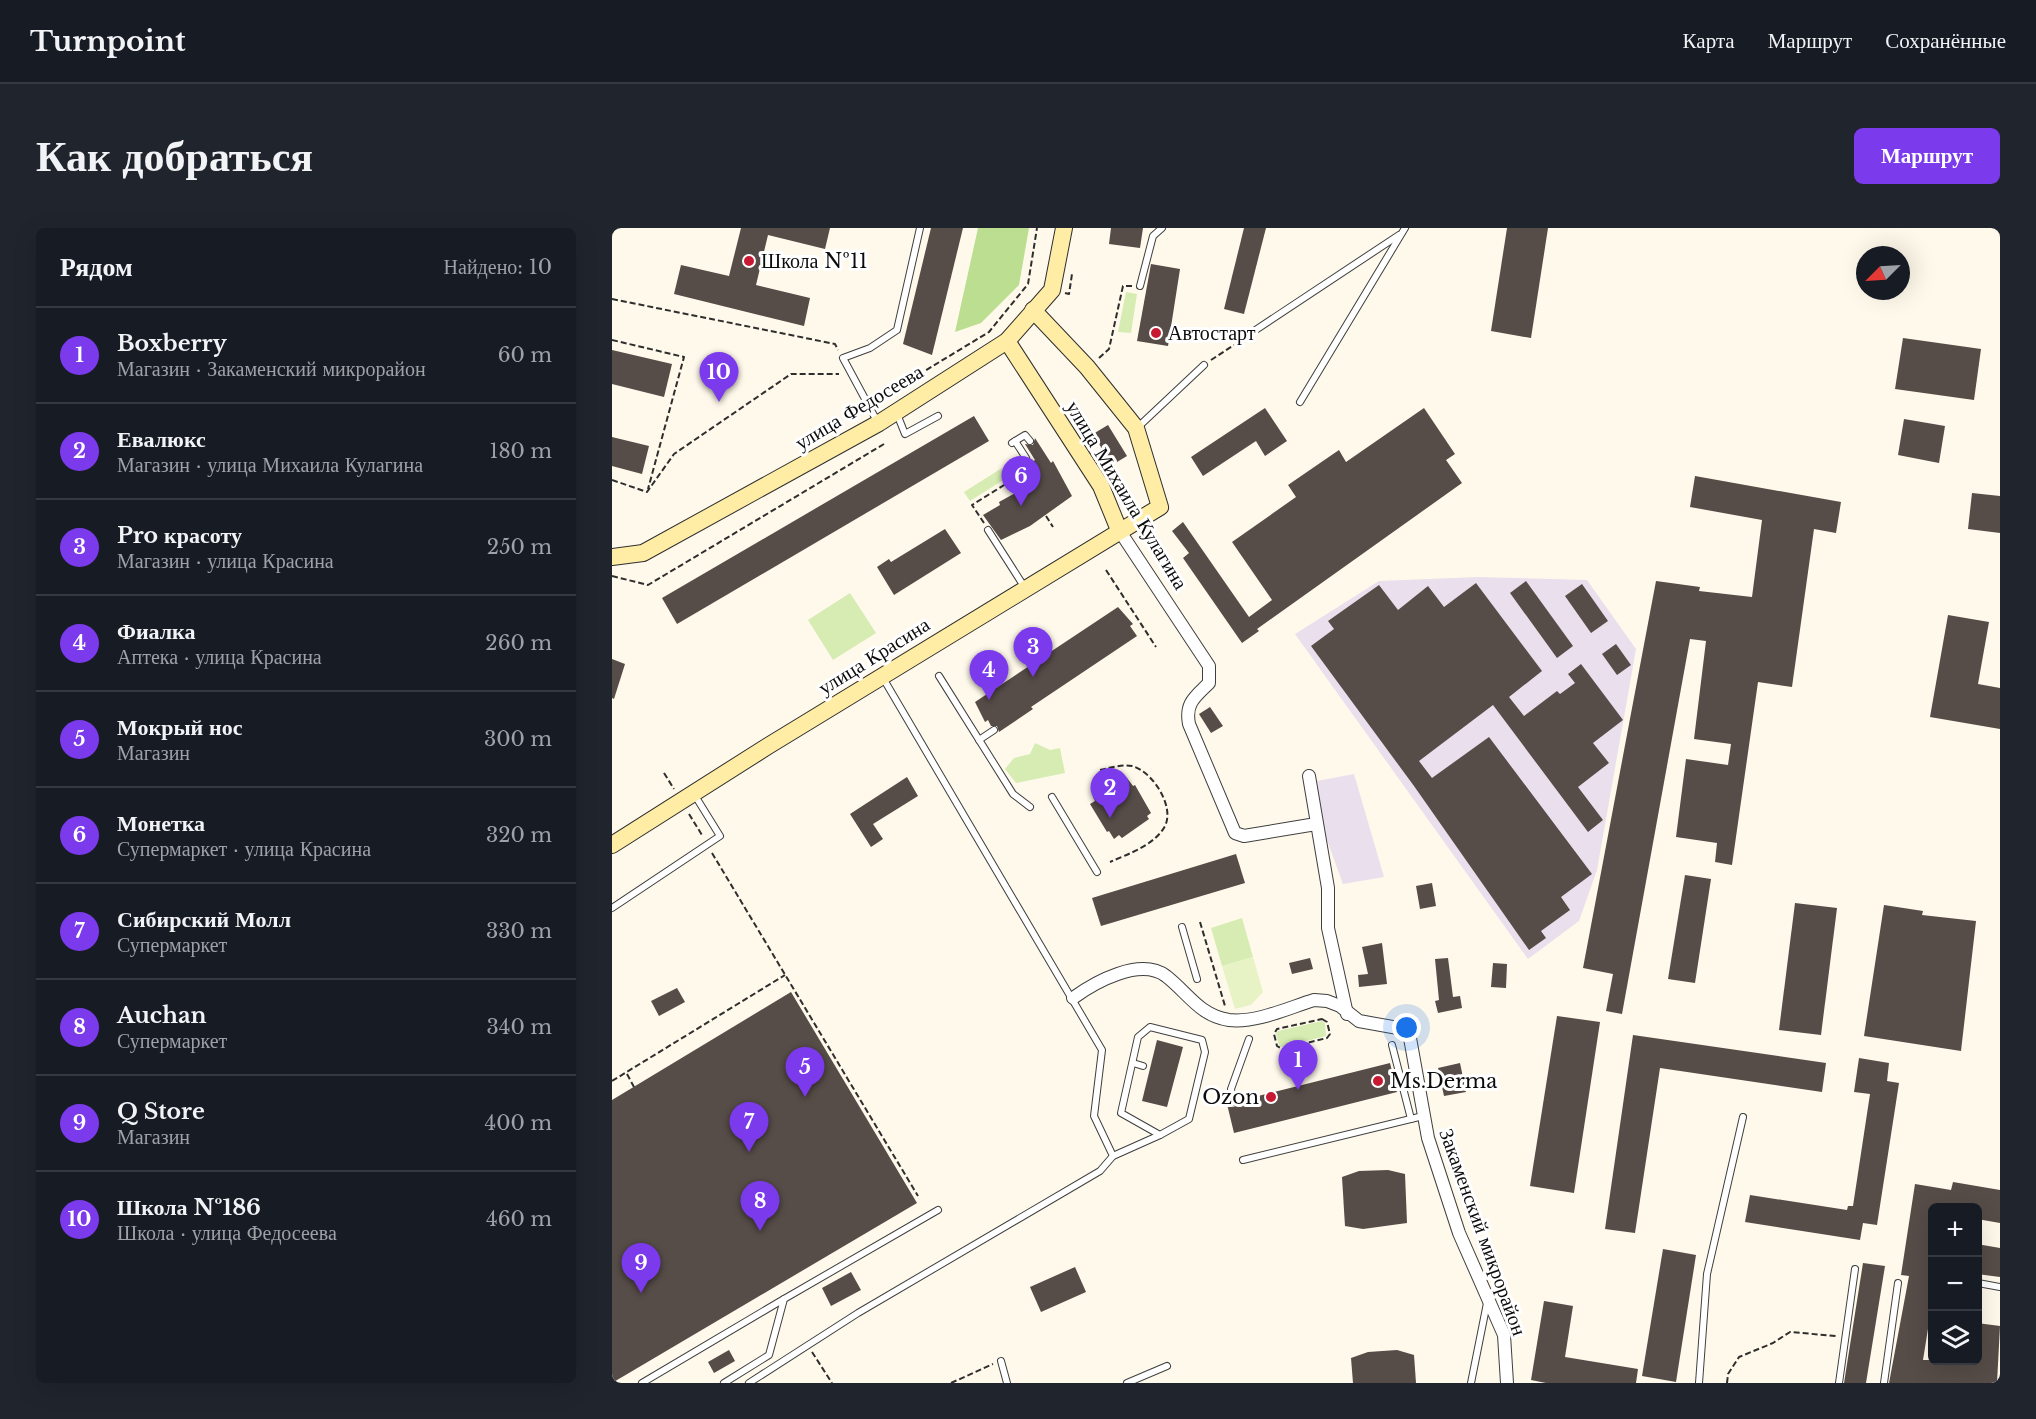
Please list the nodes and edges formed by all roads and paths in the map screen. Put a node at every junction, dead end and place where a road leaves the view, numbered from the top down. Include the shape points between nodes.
1 (920, 228) edge
2 (1037, 228) edge
3 (1064, 228) edge
4 (1162, 228) edge
5 (1404, 231) edge
6 (1140, 286) joint
7 (612, 299) edge
8 (1033, 310) junction
9 (1242, 339) joint
10 (612, 340) edge
11 (1007, 341) junction
12 (1109, 349) dead end
13 (843, 358) junction
14 (1204, 365) joint
15 (850, 373) junction
16 (880, 398) dead end
17 (1300, 402) dead end
18 (897, 413) junction
19 (938, 416) dead end
20 (879, 423) junction
21 (1136, 428) junction
22 (1030, 441) dead end
23 (884, 444) dead end
24 (1026, 458) joint
25 (612, 480) edge
26 (648, 492) junction
27 (1160, 507) joint
28 (1046, 516) dead end
29 (1053, 527) dead end
30 (988, 530) joint
31 (1119, 530) junction
32 (612, 557) edge
33 (1106, 570) dead end
34 (612, 576) edge
35 (1025, 588) junction
36 (1156, 647) dead end
37 (882, 676) junction
38 (939, 676) dead end
39 (994, 730) dead end
40 (979, 740) junction
41 (1100, 770) dead end
42 (664, 773) dead end
43 (1309, 776) dead end
44 (688, 797) junction
45 (1052, 797) dead end
46 (1030, 807) dead end
47 (1316, 824) junction
48 (707, 844) junction
49 (612, 845) edge
50 (1110, 862) dead end
51 (1097, 872) dead end
52 (612, 908) edge
53 (1200, 922) dead end
54 (1182, 927) dead end
55 (785, 975) junction
56 (1197, 979) dead end
57 (1073, 998) junction
58 (1223, 1001) dead end
59 (1348, 1015) junction
60 (1249, 1040) dead end
61 (1307, 1043) junction
62 (1392, 1046) dead end
63 (1311, 1061) dead end
64 (1133, 1063) junction
65 (1143, 1066) dead end
66 (627, 1073) junction
67 (612, 1082) edge
68 (634, 1087) dead end
69 (1233, 1102) dead end
70 (1743, 1117) dead end
71 (1417, 1118) junction
72 (1161, 1135) junction
73 (1113, 1156) junction
74 (1243, 1160) dead end
75 (918, 1196) dead end
76 (938, 1210) dead end
77 (1855, 1269) dead end
78 (1898, 1283) dead end
79 (1982, 1284) edge
80 (2000, 1287) edge
81 (784, 1299) junction
82 (1488, 1300) junction
83 (1845, 1337) junction
84 (812, 1352) dead end
85 (1001, 1361) joint
86 (1167, 1366) dead end
87 (642, 1383) edge
88 (724, 1383) edge
89 (749, 1383) edge
90 (831, 1383) edge
91 (951, 1383) edge
92 (1007, 1383) edge
93 (1127, 1383) edge
94 (1471, 1383) edge
95 (1507, 1383) edge
96 (1699, 1383) edge
97 (1727, 1383) edge
98 (1839, 1383) edge
99 (1884, 1383) edge

1 - 13 lane via 897,330 870,348
2 - 16 path via 1028,284 989,332
3 - 8 street, улица Федосеева via 1052,290
4 - 6 lane via 1153,236
5 - 9 lane
5 - 17 lane
6 - 12 path via 1123,286
7 - 13 path via 835,344
8 - 11 street, улица Федосеева
8 - 21 street, улица Михаила Кулагина via 1087,367
9 - 14 path
10 - 26 path via 684,357
11 - 18 street, улица Федосеева
11 - 31 street, улица Михаила Кулагина via 1101,486
13 - 15 lane
14 - 21 lane
15 - 20 lane
15 - 26 path via 791,374 674,454
18 - 19 lane via 905,434
18 - 20 street, улица Федосеева
20 - 32 street, улица Федосеева via 643,553
21 - 27 street, улица Михаила Кулагина
22 - 24 lane via 1025,435 1014,442
23 - 34 path via 648,585
24 - 30 path via 1031,478 1015,488 1009,482 972,505
25 - 26 path
27 - 31 street, улица Красина
28 - 29 path
30 - 35 lane
31 - 35 street, улица Красина
31 - 47 street, улица Михаила Кулагина via 1209,666 1209,683 1189,702 1187,713 1235,832 1244,836
33 - 36 path
35 - 37 street, улица Красина
37 - 44 street, улица Красина
37 - 57 lane
38 - 40 lane
39 - 40 lane
40 - 46 lane via 1013,794
41 - 50 path via 1132,766 1146,772 1168,812 1166,824 1151,841
42 - 44 path
43 - 47 street
44 - 48 path
44 - 48 lane via 720,836
44 - 49 street, улица Красина
45 - 51 lane
47 - 59 street via 1328,888 1328,928
48 - 52 lane
48 - 55 path
53 - 58 path
54 - 56 lane
55 - 66 path
55 - 75 path
57 - 59 street, Закаменский микрорайон via 1111,978 1156,971 1206,1012 1223,1018 1251,1018 1314,1000 1327,1000
57 - 73 lane via 1102,1050 1094,1116
59 - 71 street, Закаменский микрорайон via 1406,1032 1410,1038
60 - 69 lane via 1232,1089
61 - 61 path via 1279,1049 1275,1031 1325,1019 1329,1037
61 - 63 path
62 - 71 lane
64 - 65 lane
64 - 72 lane via 1121,1113
64 - 72 lane via 1138,1037 1150,1028 1202,1040 1205,1052 1189,1119
66 - 67 path
66 - 68 path
70 - 96 lane via 1707,1274
71 - 74 lane
71 - 82 street, Закаменский микрорайон
72 - 73 lane
73 - 89 lane via 1100,1171 858,1312
76 - 81 lane
77 - 83 lane
78 - 99 lane
79 - 80 lane
81 - 87 lane
81 - 88 lane via 769,1355
82 - 94 lane
82 - 95 street, Закаменский микрорайон via 1504,1335
83 - 97 path via 1790,1332 1739,1357
83 - 98 lane
84 - 90 path
85 - 91 path
85 - 92 lane
86 - 93 lane

